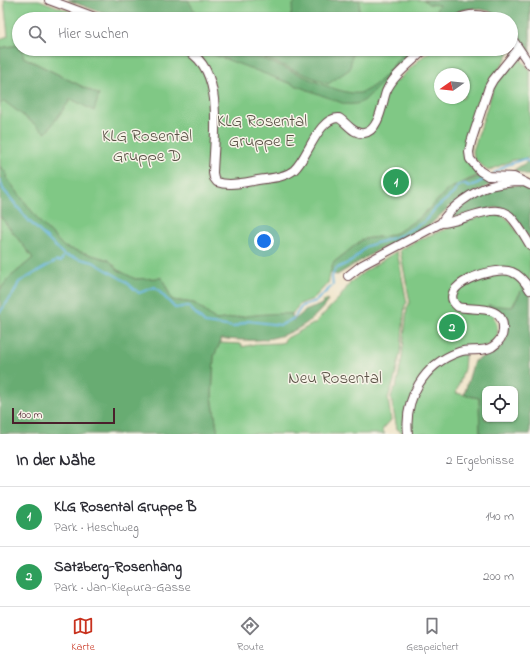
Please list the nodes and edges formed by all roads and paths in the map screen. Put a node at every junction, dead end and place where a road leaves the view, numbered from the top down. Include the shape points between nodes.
1 (49, 0) edge
2 (81, 12) edge
3 (518, 49) edge
4 (192, 56) edge
5 (418, 56) edge
6 (512, 56) edge
7 (530, 65) edge
8 (527, 184) edge
9 (441, 223) junction
10 (530, 244) edge
11 (348, 276) dead end
12 (530, 290) edge
13 (408, 434) edge

1 - 2 street
3 - 7 street
4 - 5 street via 206,71 212,86 215,105 213,173 217,182 226,184 290,173 299,165 325,123 332,119 339,118 357,133 371,131 391,83
6 - 8 street via 489,88 469,152 470,159 476,167 488,176 509,176
8 - 9 street via 500,184 480,190 453,209
9 - 10 street via 452,223 489,211 501,210 511,217
9 - 11 street via 362,265
12 - 13 street via 517,275 498,270 470,279 455,290 452,299 458,306 489,310 498,315 503,325 502,335 490,348 459,351 426,374 411,400 407,419

